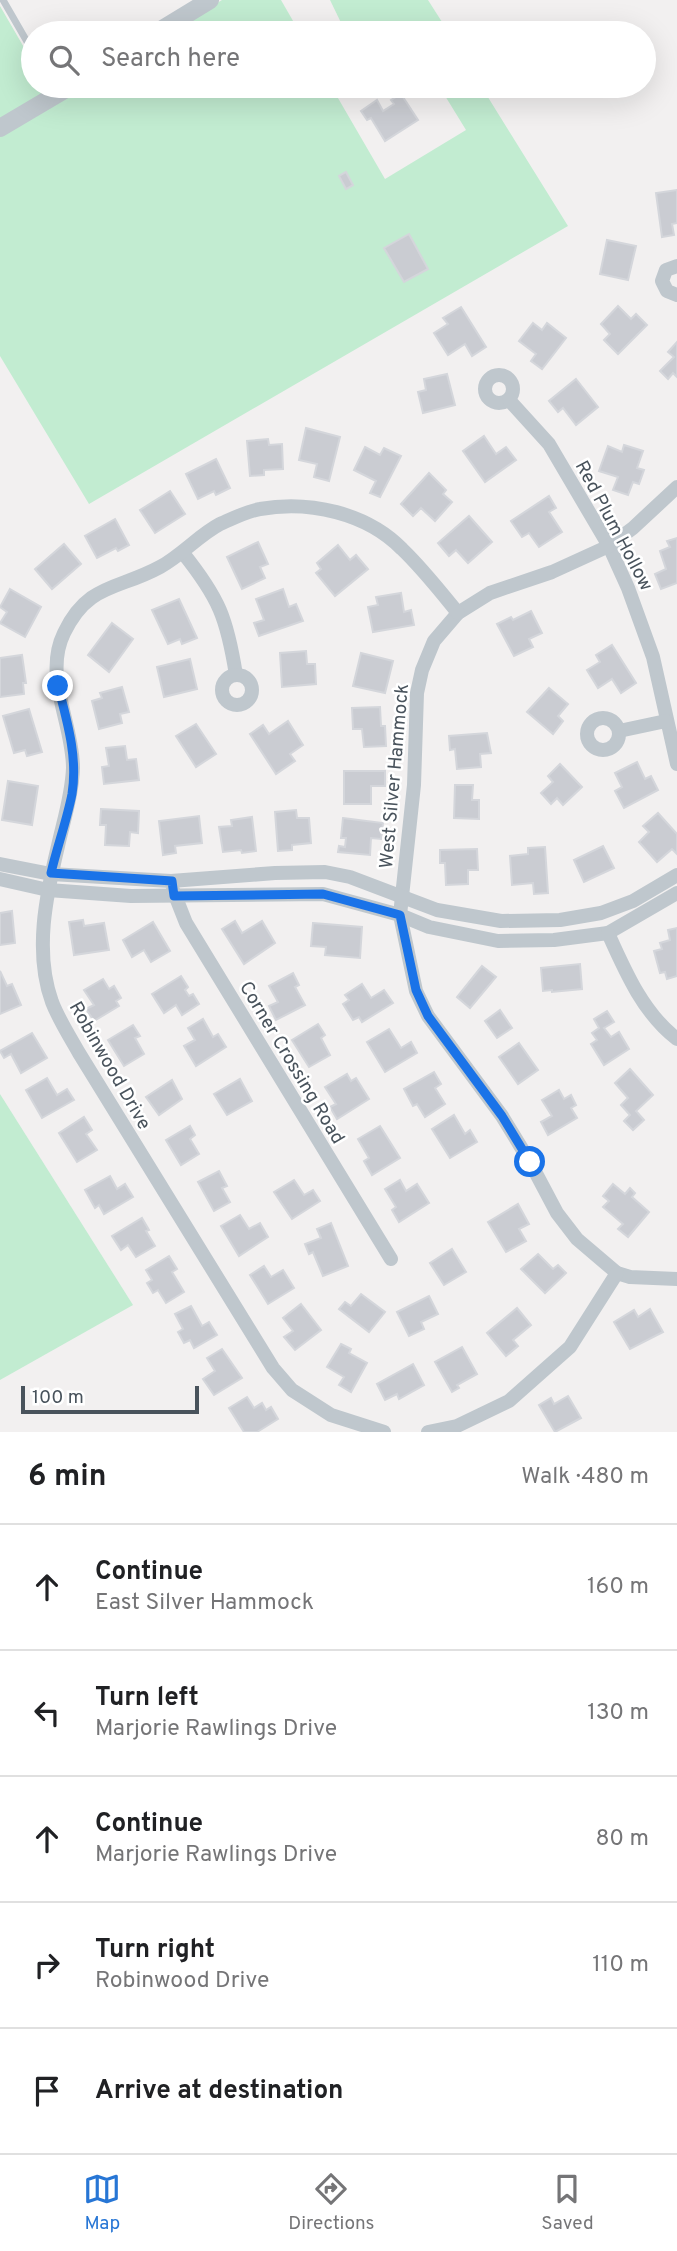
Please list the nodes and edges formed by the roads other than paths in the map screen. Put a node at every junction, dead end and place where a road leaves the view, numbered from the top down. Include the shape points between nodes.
1 (3, 0) edge
2 (211, 0) edge
3 (176, 21) edge
4 (21, 31) edge
5 (46, 98) edge
6 (0, 128) edge
7 (677, 266) edge
8 (677, 295) edge
9 (509, 400) dead end
10 (677, 486) edge
11 (609, 546) junction
12 (183, 553) junction
13 (458, 612) junction
14 (236, 675) dead end
15 (666, 721) junction
16 (619, 731) dead end
17 (677, 764) edge
18 (0, 863) edge
19 (51, 873) junction
20 (677, 875) edge
21 (0, 879) edge
22 (173, 888) junction
23 (48, 890) junction
24 (677, 894) edge
25 (400, 896) junction
26 (400, 915) junction
27 (608, 933) junction
28 (677, 1040) edge
29 (391, 1259) dead end
30 (617, 1272) junction
31 (677, 1279) edge
32 (381, 1432) edge
33 (428, 1432) edge

1 - 4 lane
2 - 3 street
5 - 6 street
7 - 8 street via 666,270 663,281 667,291
9 - 11 street, Red Plum Hollow via 550,444
10 - 11 street, West Silver Hammock
11 - 13 street, West Silver Hammock via 497,590
11 - 15 street, Red Plum Hollow via 653,657
12 - 13 street, Robinwood Drive via 218,525 257,509 306,506 340,513 371,526 401,547
12 - 14 street via 220,608
12 - 19 street, Robinwood Drive via 144,576 97,592 71,618 62,636 56,666 72,746 72,793
13 - 25 street, West Silver Hammock via 434,641 417,693 414,785
15 - 16 street
15 - 17 street, Red Plum Hollow
18 - 19 street
19 - 22 street
19 - 23 street, Robinwood Drive
20 - 25 street via 633,901 601,913 560,920 501,921 437,909
21 - 23 street
22 - 23 street via 131,896
22 - 25 street via 275,873 325,872
22 - 26 street via 323,894
22 - 29 street, Corner Crossing Road via 186,923
23 - 32 street, Robinwood Drive via 42,935 47,983 79,1053 273,1367 292,1390 331,1415
24 - 27 street
25 - 26 street, West Silver Hammock
26 - 27 street via 429,928 498,941
26 - 30 street, West Silver Hammock via 416,990 428,1016 502,1116 557,1213 577,1240
27 - 28 street via 632,986
30 - 31 street via 630,1278
30 - 33 street via 570,1347 509,1401 457,1426

